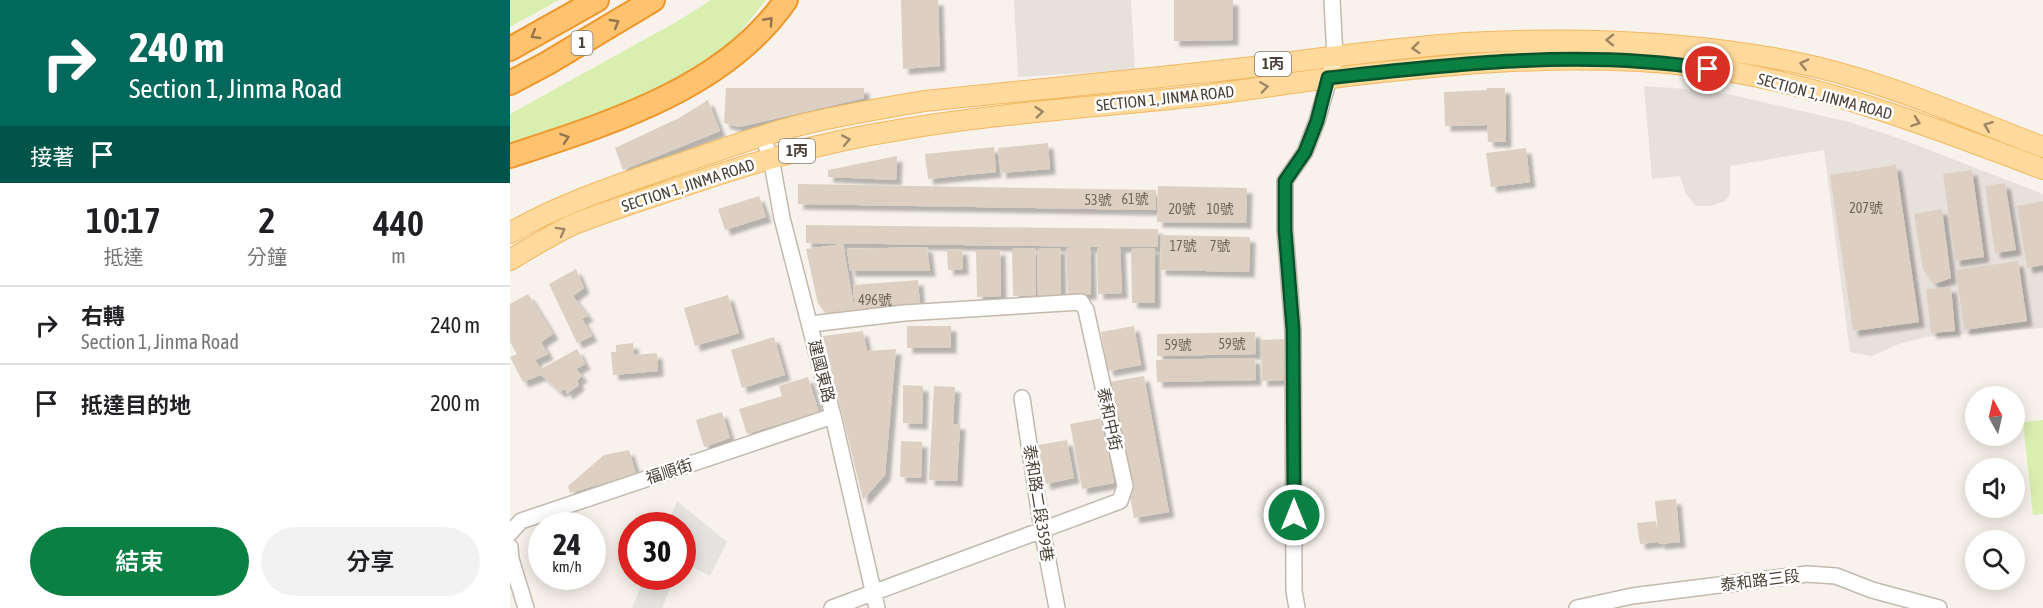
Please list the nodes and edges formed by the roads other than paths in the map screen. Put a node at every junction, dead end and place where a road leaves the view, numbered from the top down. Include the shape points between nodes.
1 (597, 0) edge
2 (653, 0) edge
3 (786, 0) edge
4 (1332, 0) edge
5 (510, 49) edge
6 (1335, 57) junction
7 (1328, 78) junction
8 (510, 83) edge
9 (762, 136) junction
10 (2043, 147) edge
11 (510, 156) edge
12 (771, 158) junction
13 (2043, 169) edge
14 (510, 233) edge
15 (510, 260) edge
16 (811, 324) junction
17 (1022, 398) dead end
18 (833, 416) junction
19 (1042, 530) junction
20 (510, 533) edge
21 (510, 547) edge
22 (875, 601) edge
23 (526, 608) edge
24 (832, 608) edge
25 (1057, 608) edge
26 (1297, 608) edge
27 (1577, 608) edge
28 (1940, 608) edge

1 -> 5 highway, 1
8 -> 2 highway, 1
11 -> 3 highway via 640,110 688,87 749,41
4 - 6 street
6 - 7 street
6 - 9 main road, SECTION 1, JINMA ROAD / 1丙 via 925,101
10 -> 6 main road, SECTION 1, JINMA ROAD / 1丙 via 1837,72 1677,44 1523,40
12 -> 7 main road, SECTION 1, JINMA ROAD / 1丙 via 838,141 950,122
7 -> 13 main road, SECTION 1, JINMA ROAD / 1丙 via 1527,60 1686,65 1751,75 1851,100
7 - 26 street via 1305,152 1285,181 1293,330
9 - 12 street, 建國東路
9 - 14 main road, SECTION 1, JINMA ROAD / 1丙 via 567,203
15 -> 12 main road, SECTION 1, JINMA ROAD / 1丙 via 570,226
12 - 16 street, 建國東路 via 782,218
16 - 18 street, 建國東路
16 - 19 street, 泰和中街 via 904,313 1081,303 1086,310 1125,486 1120,501
17 - 19 street, 泰和路二段359巷
18 - 20 street, 福順街 via 521,520
18 - 22 street, 建國東路
19 - 22 street, 泰和中街
19 - 25 street, 泰和路二段359巷
21 - 23 street
22 - 24 street, 泰和中街
27 - 28 street, 泰和路三段 via 1632,596 1807,574 1836,576

